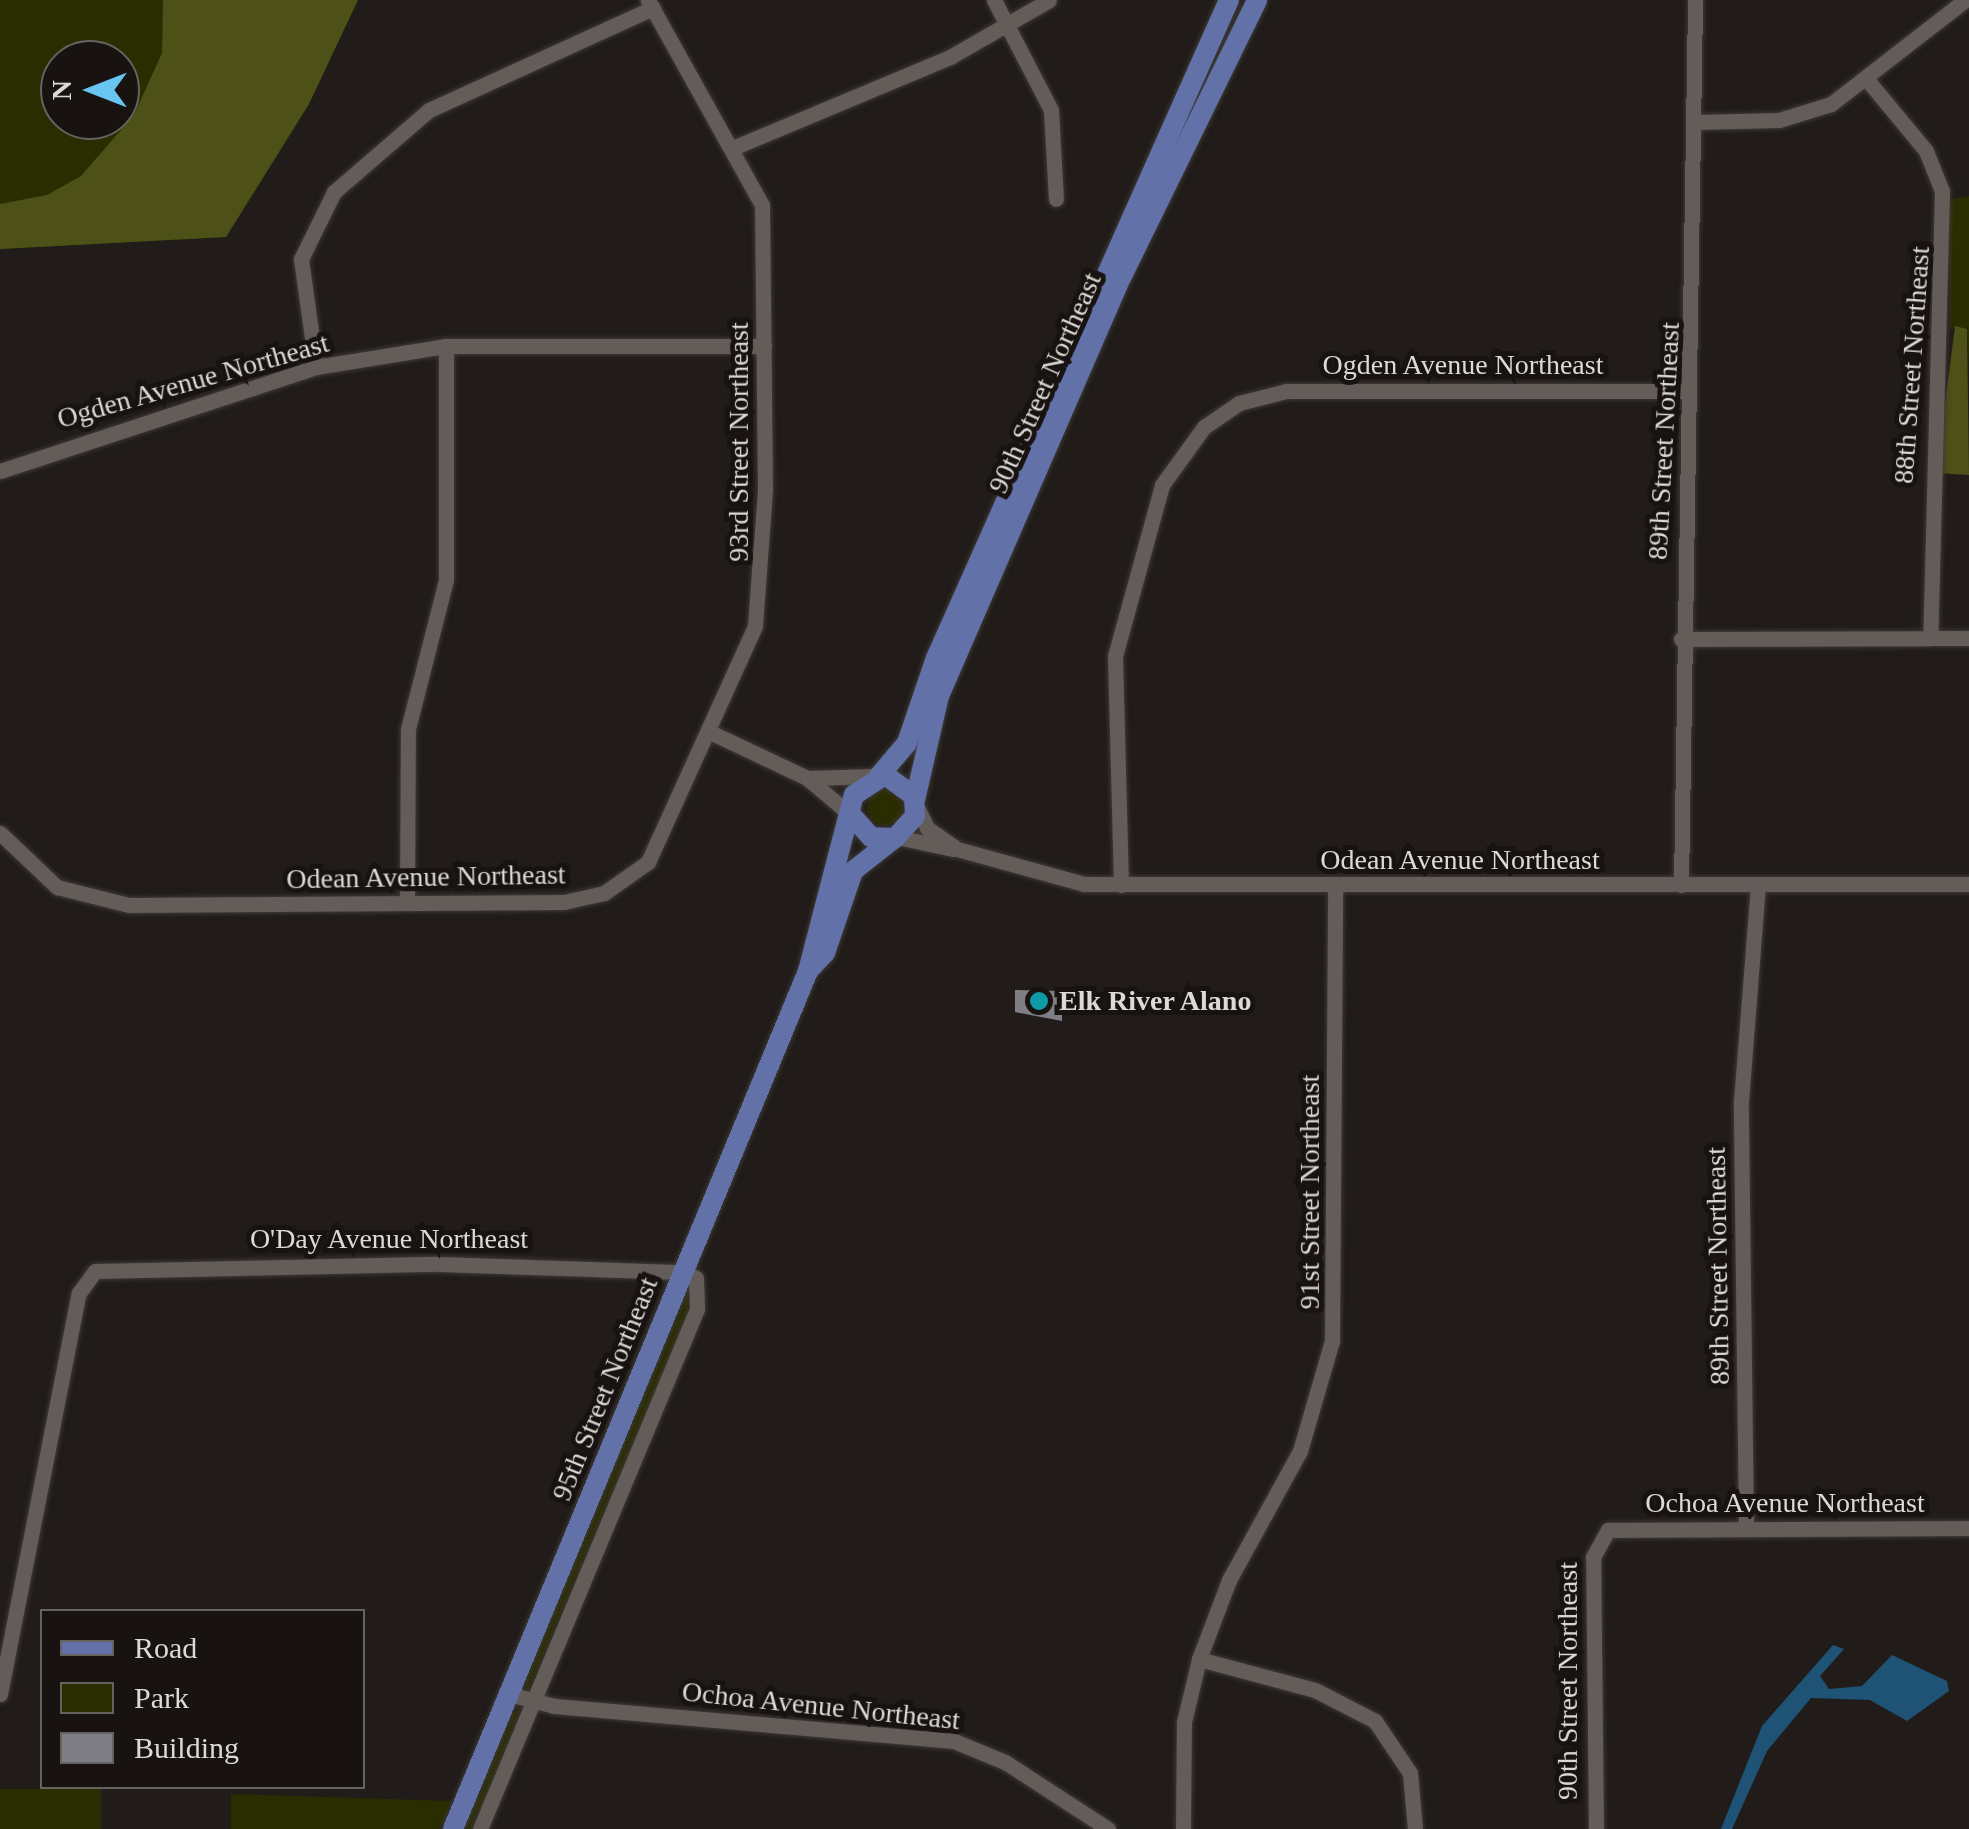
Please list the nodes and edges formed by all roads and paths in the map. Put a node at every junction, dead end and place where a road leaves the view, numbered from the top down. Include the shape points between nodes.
1 (994, 0) edge
2 (1049, 0) edge
3 (1229, 0) edge
4 (1257, 0) edge
5 (1694, 0) edge
6 (1965, 0) edge
7 (651, 4) edge
8 (1008, 25) junction
9 (1869, 82) junction
10 (1696, 122) junction
11 (735, 147) junction
12 (1056, 199) dead end
13 (446, 346) junction
14 (764, 346) junction
15 (316, 367) junction
16 (1689, 390) junction
17 (0, 472) edge
18 (1930, 638) junction
19 (1969, 638) edge
20 (1681, 640) junction
21 (712, 734) junction
22 (877, 776) junction
23 (808, 778) junction
24 (916, 803) junction
25 (851, 815) junction
26 (0, 832) edge
27 (896, 837) junction
28 (957, 849) junction
29 (1121, 884) junction
30 (1758, 884) junction
31 (1969, 884) edge
32 (1335, 885) junction
33 (1681, 885) junction
34 (407, 903) junction
35 (808, 971) junction
36 (682, 1272) junction
37 (1746, 1528) junction
38 (1969, 1528) edge
39 (1603, 1535) joint
40 (1199, 1658) junction
41 (0, 1694) edge
42 (509, 1694) junction
43 (533, 1701) junction
44 (453, 1829) edge
45 (480, 1829) edge
46 (1108, 1829) edge
47 (1183, 1829) edge
48 (1415, 1829) edge
49 (1596, 1829) edge

1 - 8 street
2 - 8 street
3 - 22 main road, 90th Street Northeast via 936,658 907,743
4 - 24 main road, 90th Street Northeast via 1121,278 938,696
5 - 10 street, 89th Street Northeast
6 - 9 street
7 - 11 street, 93rd Street Northeast
7 - 15 street via 404,126 314,222 299,280
8 - 11 street
8 - 12 street via 1051,110
9 - 10 street via 1780,120
9 - 18 street, 88th Street Northeast via 1926,151 1946,212 1927,498
10 - 16 street, 89th Street Northeast
11 - 14 street, 93rd Street Northeast via 762,204
13 - 14 street, Ogden Avenue Northeast
13 - 15 street, Ogden Avenue Northeast
13 - 34 street via 446,580 408,728
14 - 21 street, 93rd Street Northeast via 762,590
15 - 17 street, Ogden Avenue Northeast
16 - 20 street, 89th Street Northeast
16 - 29 street, Ogden Avenue Northeast via 1286,391 1240,404 1170,467 1117,646 1110,699
18 - 19 street
18 - 20 street
20 - 33 street, 89th Street Northeast
21 - 23 street
21 - 34 street, Odean Avenue Northeast via 666,839 620,885 564,902
22 - 23 street
22 - 24 main road via 902,781
22 - 25 main road via 854,795
23 - 25 street
24 - 27 main road
24 - 28 street, Odean Avenue Northeast via 927,828
25 - 27 main road via 872,837
25 - 35 main road
26 - 34 street, Odean Avenue Northeast via 18,857 65,892 104,904
27 - 28 street, Odean Avenue Northeast
27 - 35 main road via 858,864 825,953
28 - 29 street, Odean Avenue Northeast via 1041,877
29 - 32 street, Odean Avenue Northeast
30 - 31 street, Odean Avenue Northeast
30 - 33 street, Odean Avenue Northeast
30 - 37 street, 89th Street Northeast via 1741,1087
32 - 33 street, Odean Avenue Northeast
32 - 40 street, 91st Street Northeast via 1332,1341 1312,1422 1229,1580
35 - 36 main road, 95th Street Northeast
36 - 41 street, O'Day Avenue Northeast via 362,1264 95,1271 79,1294
36 - 42 main road, 95th Street Northeast
36 - 43 street via 696,1278 697,1310
37 - 38 street, Ochoa Avenue Northeast
37 - 39 street, Ochoa Avenue Northeast
39 - 49 street, 90th Street Northeast via 1594,1557
40 - 47 street, 91st Street Northeast via 1184,1722
40 - 48 street via 1315,1690 1375,1722 1410,1774
42 - 43 street, Ochoa Avenue Northeast
42 - 44 main road, 95th Street Northeast
43 - 45 street
43 - 46 street, Ochoa Avenue Northeast via 954,1742 1005,1762

